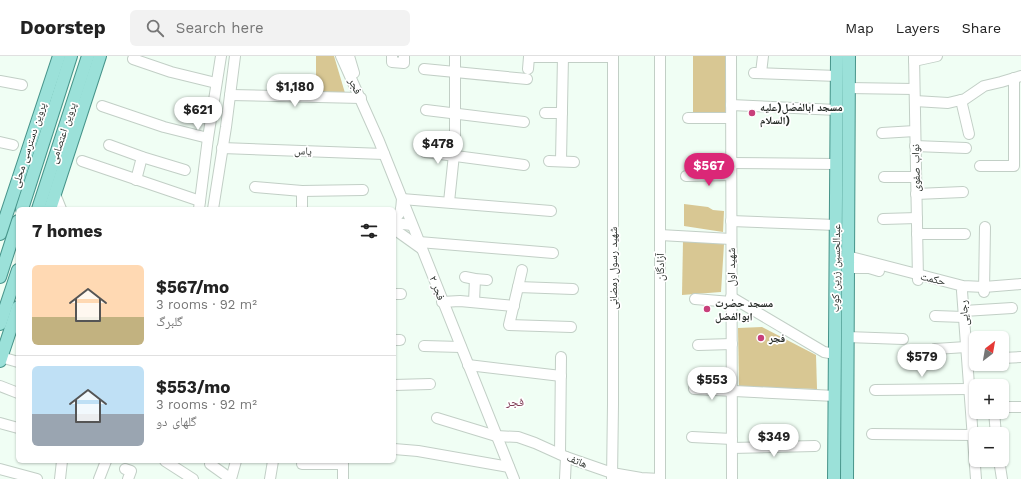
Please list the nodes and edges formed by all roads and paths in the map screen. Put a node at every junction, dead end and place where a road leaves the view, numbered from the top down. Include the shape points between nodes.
1 (59, 56) edge
2 (71, 56) edge
3 (88, 56) edge
4 (100, 56) edge
5 (221, 56) edge
6 (235, 56) edge
7 (341, 56) edge
8 (350, 56) edge
9 (392, 56) edge
10 (404, 56) edge
11 (455, 56) edge
12 (660, 56) edge
13 (732, 56) edge
14 (763, 56) edge
15 (837, 56) edge
16 (849, 56) edge
17 (937, 56) edge
18 (563, 57) edge
19 (613, 57) edge
20 (914, 58) edge
21 (133, 59) dead end
22 (424, 69) dead end
23 (455, 72) junction
24 (837, 76) junction
25 (1017, 77) edge
26 (0, 80) edge
27 (216, 83) junction
28 (22, 85) dead end
29 (848, 88) junction
30 (914, 89) junction
31 (230, 95) junction
32 (361, 98) junction
33 (915, 100) junction
34 (961, 100) junction
35 (731, 105) junction
36 (102, 106) dead end
37 (426, 110) dead end
38 (837, 110) junction
39 (545, 113) dead end
40 (562, 113) junction
41 (455, 115) junction
42 (688, 118) dead end
43 (731, 118) junction
44 (524, 122) dead end
45 (915, 132) junction
46 (882, 133) dead end
47 (969, 134) dead end
48 (208, 138) junction
49 (0, 142) edge
50 (13, 145) dead end
51 (110, 145) dead end
52 (916, 146) junction
53 (222, 148) junction
54 (966, 148) dead end
55 (425, 152) dead end
56 (384, 154) junction
57 (142, 157) junction
58 (454, 157) junction
59 (82, 161) dead end
60 (549, 161) dead end
61 (561, 161) junction
62 (574, 162) dead end
63 (731, 163) junction
64 (836, 164) junction
65 (524, 165) dead end
66 (980, 166) dead end
67 (185, 170) dead end
68 (731, 175) junction
69 (686, 176) dead end
70 (884, 177) dead end
71 (916, 177) junction
72 (136, 180) junction
73 (255, 187) dead end
74 (363, 190) dead end
75 (302, 191) junction
76 (962, 192) dead end
77 (55, 194) junction
78 (916, 194) junction
79 (402, 199) junction
80 (449, 202) junction
81 (200, 205) edge
82 (23, 207) edge
83 (39, 207) edge
84 (51, 207) edge
85 (60, 207) edge
86 (213, 207) edge
87 (302, 207) edge
88 (551, 211) dead end
89 (396, 217) edge
90 (917, 218) junction
91 (883, 219) dead end
92 (731, 221) junction
93 (396, 222) edge
94 (412, 225) junction
95 (836, 225) junction
96 (16, 227) edge
97 (985, 227) dead end
98 (396, 229) edge
99 (0, 234) edge
100 (660, 234) junction
101 (917, 234) junction
102 (965, 234) dead end
103 (731, 239) junction
104 (420, 246) junction
105 (553, 253) dead end
106 (847, 262) junction
107 (522, 270) dead end
108 (0, 278) edge
109 (918, 278) junction
110 (487, 280) dead end
111 (841, 282) junction
112 (16, 284) edge
113 (1021, 284) edge
114 (518, 287) junction
115 (572, 289) dead end
116 (984, 289) junction
117 (1021, 290) edge
118 (962, 291) junction
119 (695, 299) dead end
120 (731, 300) junction
121 (841, 301) junction
122 (442, 302) junction
123 (474, 302) junction
124 (514, 306) junction
125 (1012, 308) dead end
126 (16, 312) edge
127 (964, 314) junction
128 (935, 316) dead end
129 (10, 326) edge
130 (571, 327) dead end
131 (847, 337) junction
132 (903, 339) dead end
133 (732, 344) junction
134 (424, 346) dead end
135 (698, 346) dead end
136 (461, 347) junction
137 (966, 347) junction
138 (934, 349) dead end
139 (835, 354) junction
140 (969, 354) edge
141 (561, 357) dead end
142 (1021, 357) edge
143 (1009, 358) edge
144 (1, 359) edge
145 (16, 362) edge
146 (468, 365) junction
147 (561, 376) junction
148 (430, 384) dead end
149 (396, 385) edge
150 (0, 386) edge
151 (694, 389) dead end
152 (969, 389) edge
153 (732, 390) junction
154 (875, 390) dead end
155 (16, 392) edge
156 (835, 396) junction
157 (1009, 407) edge
158 (1021, 407) edge
159 (437, 418) dead end
160 (0, 423) edge
161 (16, 427) edge
162 (872, 434) dead end
163 (969, 435) edge
164 (496, 436) junction
165 (692, 438) dead end
166 (732, 443) junction
167 (815, 446) dead end
168 (396, 449) edge
169 (563, 455) junction
170 (62, 463) edge
171 (105, 463) edge
172 (170, 463) edge
173 (235, 463) edge
174 (273, 463) edge
175 (343, 463) edge
176 (210, 464) dead end
177 (302, 464) dead end
178 (509, 467) junction
179 (975, 467) edge
180 (1000, 467) edge
181 (5, 473) edge
182 (182, 476) edge
183 (612, 476) edge
184 (34, 479) edge
185 (60, 479) edge
186 (99, 479) edge
187 (193, 479) edge
188 (231, 479) edge
189 (270, 479) edge
190 (343, 479) edge
191 (514, 479) edge
192 (565, 479) edge
193 (660, 479) edge
194 (732, 479) edge
195 (834, 479) edge
196 (847, 479) edge
197 (976, 479) edge
198 (1002, 479) edge

1 - 99 main road, پروین دسترسی محلی
2 - 82 main road, پروین اعتصامی
3 - 83 main road, پروین اعتصامی
4 - 77 main road
5 - 27 street
6 - 31 street
7 - 32 street, فجر
8 - 32 street, فجر
9 - 10 street via 392,62 404,64
11 - 23 street
12 - 100 street, آزادگان
13 - 35 street, شهید اول
14 - 24 street via 758,73
15 - 24 main road, عبدالحسین زرین کوب
16 - 29 main road, عبدالحسین زرین کوب
17 - 20 street
18 - 19 street
18 - 23 street via 529,56 528,74
18 - 40 street
19 - 183 street, شهید رسول رمضانی
20 - 30 street, نواب صفوی
21 - 27 street
22 - 23 street
23 - 41 street
24 - 38 main road, عبدالحسین زرین کوب
25 - 34 street via 984,86
25 - 66 street via 1014,166
26 - 28 street
27 - 48 street
29 - 30 street
29 - 106 main road, عبدالحسین زرین کوب
30 - 33 street, نواب صفوی
31 - 32 street
31 - 53 street
32 - 56 street, فجر ۲
33 - 34 street via 948,103
33 - 45 street, نواب صفوی
34 - 47 street
35 - 38 street
35 - 43 street, شهید اول
36 - 48 street via 164,127
37 - 41 street
38 - 64 main road, عبدالحسین زرین کوب
39 - 40 street
40 - 61 street
41 - 44 street
41 - 58 street
42 - 43 street
43 - 63 street, شهید اول
45 - 46 street
45 - 52 street, نواب صفوی
48 - 81 street
49 - 50 street
51 - 57 street
52 - 54 street
52 - 71 street, نواب صفوی
53 - 56 street, یاس
53 - 86 street
55 - 58 street
56 - 79 street, فجر ۲
57 - 67 street
57 - 72 street
58 - 65 street
58 - 80 street
59 - 72 street
60 - 61 street
61 - 62 street
63 - 64 street
63 - 68 street, شهید اول
64 - 95 main road, عبدالحسین زرین کوب
68 - 69 street
68 - 92 street, شهید اول
70 - 71 street
71 - 78 street, نواب صفوی
72 - 81 street
73 - 75 street
74 - 75 street
75 - 87 street
76 - 78 street
77 - 84 main road
77 - 85 street
78 - 90 street, نواب صفوی
79 - 80 street
79 - 89 street via 401,213
79 - 94 street, فجر ۲
80 - 88 street
90 - 91 street
90 - 101 street, نواب صفوی
92 - 95 street
92 - 103 street, شهید اول
93 - 94 street
94 - 104 street, فجر ۲
95 - 111 main road, عبدالحسین زرین کوب
96 - 108 main road
97 - 116 street
98 - 104 street
100 - 103 street
100 - 193 street, آزادگان
101 - 102 street
101 - 109 street, نواب صفوی
103 - 120 street, شهید اول
104 - 105 street
104 - 122 street, فجر ۲
106 - 109 street, حکمت
106 - 111 main road, عبدالحسین زرین کوب
107 - 114 street
109 - 116 street, حکمت
109 - 118 street, حکمت
110 - 123 street via 470,278
111 - 121 main road, عبدالحسین زرین کوب
112 - 129 main road
113 - 116 street, حکمت
114 - 115 street
114 - 124 street
116 - 117 street, حکمت
116 - 118 street, حکمت
118 - 127 street, رجایی
119 - 120 street
120 - 133 street, شهید اول
120 - 139 street via 824,352
121 - 131 main road, عبدالحسین زرین کوب
121 - 139 main road, عبدالحسین زرین کوب
122 - 123 street
122 - 136 street, فجر ۲
123 - 124 street
124 - 130 street via 509,325
125 - 127 street
126 - 129 main road
127 - 128 street
127 - 137 street, رجایی
129 - 144 main road
131 - 132 street
131 - 196 main road, عبدالحسین زرین کوب
133 - 135 street
133 - 153 street, شهید اول
134 - 136 street
136 - 146 street, فجر ۲
137 - 138 street
137 - 140 street, رجایی
139 - 156 main road, عبدالحسین زرین کوب
141 - 147 street
142 - 143 street
144 - 145 street
146 - 147 street
146 - 164 street, فجر ۲
147 - 169 street
148 - 149 street
150 - 155 street
151 - 153 street
152 - 154 street
153 - 156 street
153 - 166 street, شهید اول
156 - 195 main road, عبدالحسین زرین کوب
157 - 158 street
159 - 164 street
160 - 161 street
162 - 163 street
164 - 169 street, هاتف via 518,437
164 - 178 street, فجر ۲
165 - 166 street
166 - 167 street
166 - 194 street, شهید اول
168 - 178 street
169 - 183 street, هاتف
169 - 192 street
170 - 185 street
171 - 186 street
172 - 182 street
173 - 188 street
174 - 189 street
175 - 177 street
175 - 190 street
176 - 188 street
178 - 191 street, فجر ۲
179 - 197 street, رجایی
180 - 198 street
181 - 184 street
182 - 187 street
183 - 193 street, هاتف

